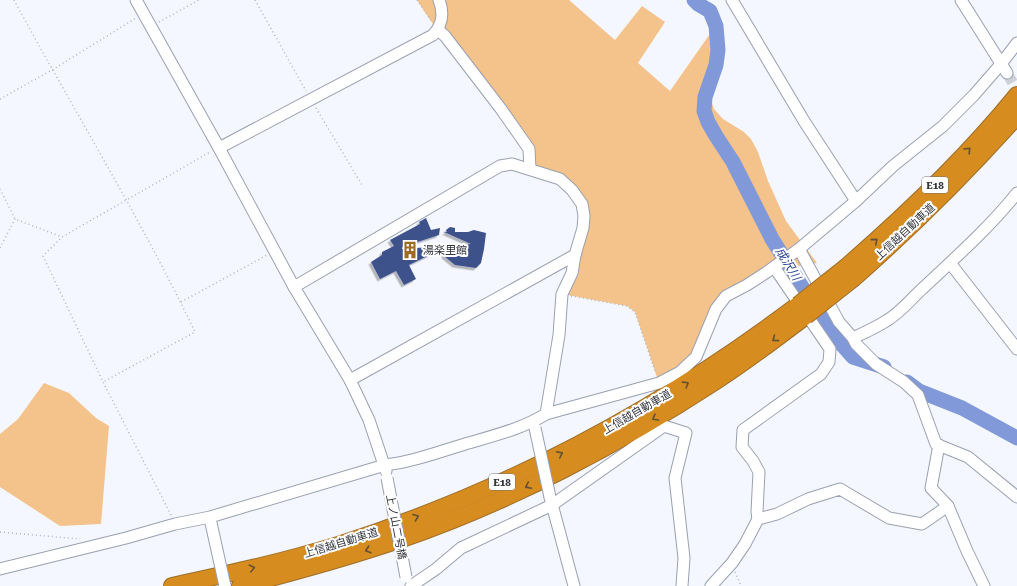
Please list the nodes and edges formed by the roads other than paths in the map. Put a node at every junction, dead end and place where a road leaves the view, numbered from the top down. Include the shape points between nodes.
1 (136, 0) edge
2 (439, 0) edge
3 (732, 0) edge
4 (961, 0) edge
5 (438, 30) junction
6 (1017, 43) edge
7 (1004, 69) junction
8 (1017, 95) edge
9 (1017, 116) edge
10 (219, 148) junction
11 (530, 169) junction
12 (1017, 193) edge
13 (856, 201) junction
14 (799, 249) junction
15 (575, 255) junction
16 (950, 263) junction
17 (774, 267) junction
18 (850, 272) junction
19 (294, 287) junction
20 (802, 311) junction
21 (853, 338) junction
22 (1017, 349) edge
23 (350, 380) junction
24 (546, 414) junction
25 (534, 425) junction
26 (939, 445) junction
27 (385, 465) junction
28 (1017, 497) edge
29 (551, 501) junction
30 (948, 506) junction
31 (758, 519) junction
32 (210, 520) junction
33 (0, 569) edge
34 (408, 583) edge
35 (172, 586) edge
36 (225, 586) edge
37 (240, 586) edge
38 (574, 586) edge
39 (682, 586) edge
40 (711, 586) edge
41 (984, 586) edge

1 - 10 street, 上ノ山二号橋
2 - 5 street via 442,21
3 - 13 street
4 - 7 street
5 - 10 street via 433,35
5 - 11 street via 496,102 529,149
6 - 7 street
7 - 13 street
18 -> 8 highway, 上信越自動車道 / E18 via 887,230 967,152
9 - 18 highway, 上信越自動車道 / E18 via 977,161 896,241
10 - 19 street, 上ノ山二号橋
11 - 15 street via 560,179 582,204 583,228
11 - 19 street via 512,164 500,166
12 - 16 street
13 - 14 street
14 - 17 street
14 - 21 street via 839,322
15 - 23 street
15 - 24 street via 572,273 562,294 559,334
16 - 21 street via 898,313
16 - 22 street
17 - 24 street via 726,296 716,309 696,357 680,372 659,383
17 - 31 street via 830,349 830,356 821,374 743,430 742,447 759,472
18 - 20 highway, 上信越自動車道 / E18, bridge
19 - 23 street, 上ノ山二号橋
35 -> 20 highway, 上信越自動車道 / E18 via 280,562 337,545 389,528 502,482 605,431 663,398 755,338
20 -> 37 highway, 上信越自動車道 / E18 via 717,380 670,410 618,440 507,496 403,539
21 - 26 street via 876,364 904,382 918,395 936,444
23 - 27 street, 上ノ山二号橋 via 370,420
24 - 25 street
25 - 27 street via 403,463
25 - 29 street, bridge
26 - 28 street via 968,458
26 - 30 street via 931,488
27 - 32 street
27 - 34 street, 上ノ山二号橋, bridge
29 - 34 street via 461,548 436,569
29 - 38 street
29 - 39 street via 664,426 686,433 675,478 684,558
30 - 31 street via 922,524 890,518 840,489
30 - 41 street
31 - 40 street via 732,563
32 - 33 street via 175,524
32 - 36 street, bridge

